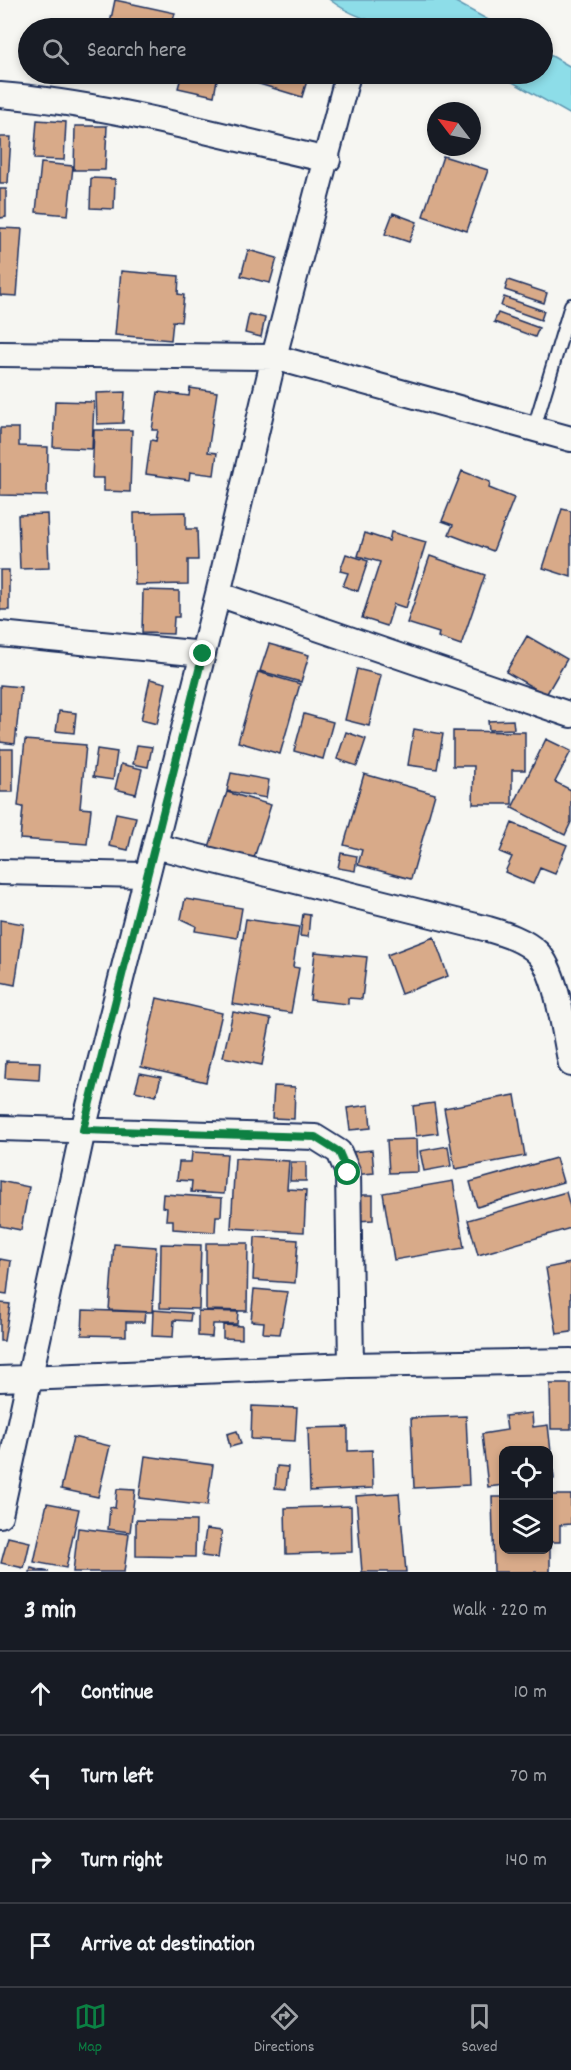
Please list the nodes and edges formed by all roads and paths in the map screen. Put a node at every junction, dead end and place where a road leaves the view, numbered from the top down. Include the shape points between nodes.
1 (346, 84) edge
2 (0, 95) edge
3 (328, 160) junction
4 (571, 305) edge
5 (0, 354) edge
6 (274, 357) junction
7 (534, 428) junction
8 (571, 439) edge
9 (218, 594) junction
10 (0, 634) edge
11 (203, 654) junction
12 (571, 715) edge
13 (155, 846) junction
14 (0, 872) edge
15 (146, 875) junction
16 (571, 1064) edge
17 (0, 1128) edge
18 (83, 1130) junction
19 (571, 1361) edge
20 (351, 1365) junction
21 (30, 1378) junction
22 (0, 1379) edge
23 (0, 1515) edge

1 - 3 street
2 - 3 street via 45,98
3 - 6 street
4 - 7 lane
5 - 6 street
6 - 7 street
6 - 9 street
7 - 8 street
9 - 11 street
9 - 12 street
10 - 11 street
11 - 13 street
13 - 15 street
13 - 16 street via 516,938 538,953 550,972
14 - 15 street
15 - 18 street
17 - 18 street
18 - 20 street via 315,1137 339,1152 348,1173
18 - 21 street
19 - 20 street
20 - 21 street
21 - 22 street
21 - 23 street

